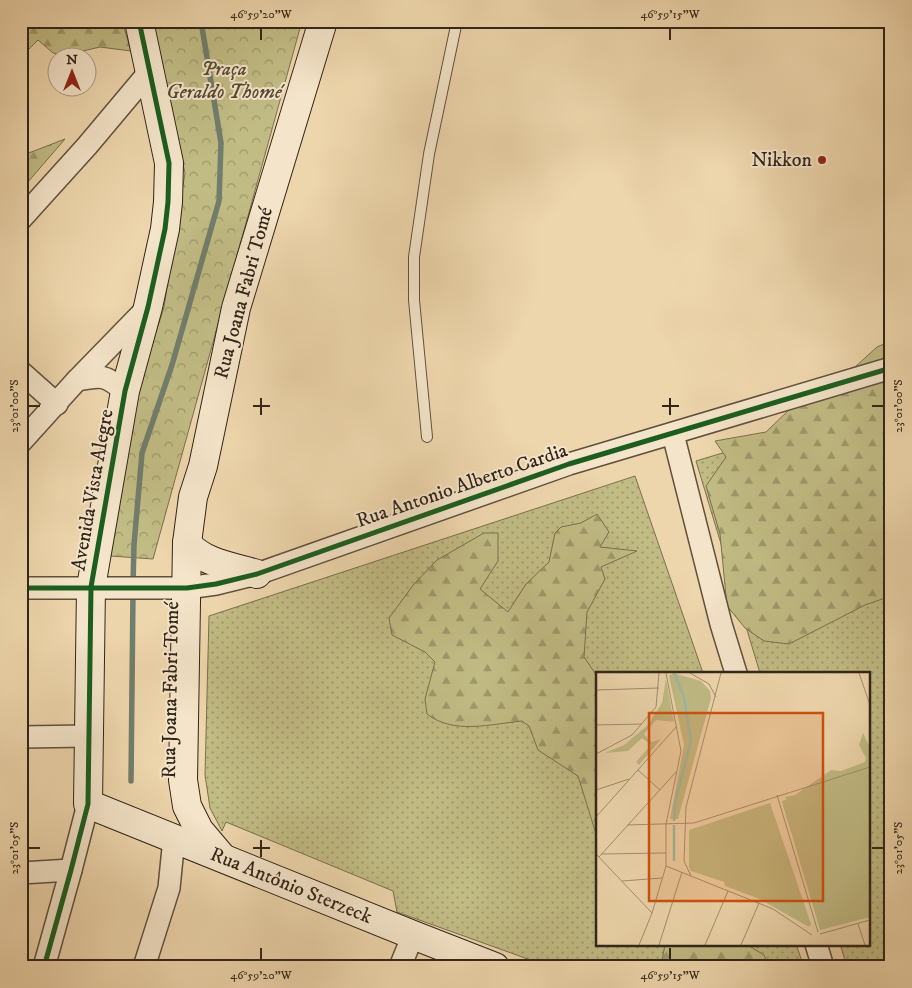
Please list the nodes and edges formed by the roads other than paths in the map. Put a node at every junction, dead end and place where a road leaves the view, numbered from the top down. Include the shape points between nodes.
1 (139, 21) edge
2 (323, 21) edge
3 (457, 21) edge
4 (150, 71) junction
5 (21, 219) edge
6 (148, 307) junction
7 (891, 368) edge
8 (21, 372) edge
9 (77, 380) junction
10 (125, 391) junction
11 (57, 404) junction
12 (673, 434) junction
13 (427, 437) dead end
14 (21, 442) edge
15 (187, 543) junction
16 (257, 574) junction
17 (100, 587) junction
18 (174, 587) junction
19 (21, 588) edge
20 (736, 672) edge
21 (89, 736) junction
22 (21, 737) edge
23 (88, 804) junction
24 (174, 838) junction
25 (222, 857) junction
26 (71, 870) junction
27 (21, 873) edge
28 (413, 935) junction
29 (817, 946) edge
30 (44, 967) edge
31 (144, 967) edge
32 (400, 967) edge
33 (496, 967) edge
34 (823, 967) edge

1 - 4 street, Avenida Vista Alegre
2 - 15 street, Rua Joana Fabri Tomé via 236,308 203,466 193,498
3 - 13 lane via 429,154 414,257 414,300
4 - 5 street
4 - 6 street, Avenida Vista Alegre via 170,163 165,229
6 - 9 street
6 - 10 street, Avenida Vista Alegre
7 - 12 street, Rua Antonio Alberto Cardia
8 - 11 street
9 - 10 street, Avenida Vista Alegre via 103,376
9 - 11 street
10 - 17 street, Avenida Vista Alegre
11 - 14 street
12 - 16 street, Rua Antonio Alberto Cardia via 569,464
12 - 20 street
15 - 16 street via 194,552 209,560
15 - 18 street, Rua Joana Fabri Tomé
16 - 18 street, Rua Antonio Alberto Cardia via 216,584
17 - 18 street, Rua Antonio Alberto Cardia
17 - 19 street, Rua Antonio Alberto Cardia
17 - 21 street, Avenida Vista Alegre
18 - 25 street, Rua Joana Fabri Tomé via 187,806 199,830
21 - 22 street
21 - 23 street, Avenida Vista Alegre
23 - 24 street, Rua Antônio Sterzeck
23 - 26 street, Avenida Vista Alegre
24 - 25 street, Rua Antônio Sterzeck
24 - 31 street via 169,888
25 - 28 street, Rua Antônio Sterzeck
26 - 27 street
26 - 30 street, Avenida Vista Alegre
28 - 32 street
28 - 33 street, Rua Antônio Sterzeck
29 - 34 street

